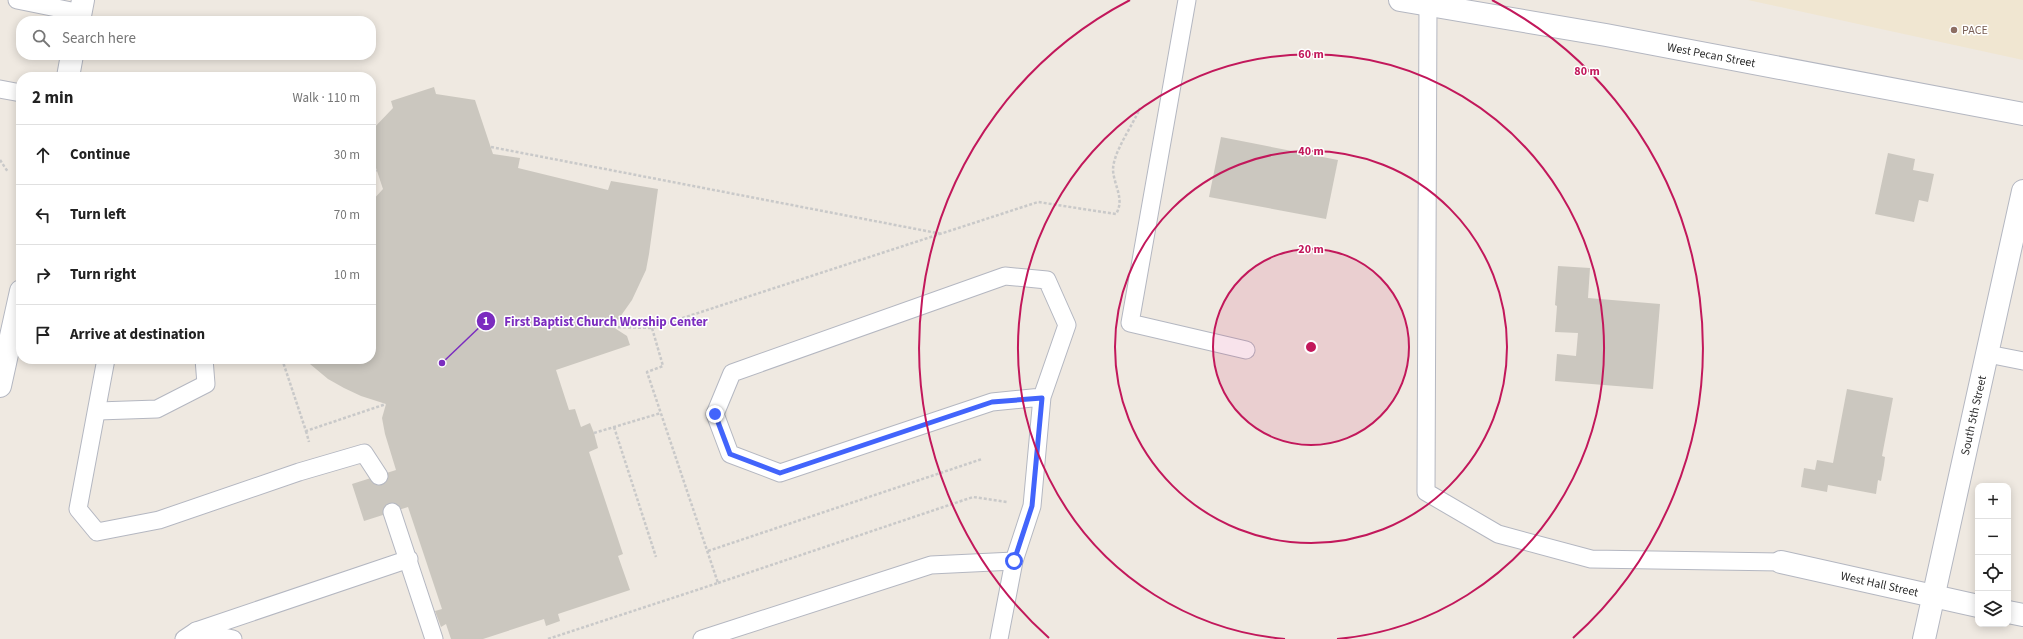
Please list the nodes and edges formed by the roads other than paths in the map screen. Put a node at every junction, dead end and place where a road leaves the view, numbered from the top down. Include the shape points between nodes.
1 (17, 0) edge
2 (1187, 0) edge
3 (1400, 0) edge
4 (1428, 5) junction
5 (81, 11) edge
6 (71, 60) edge
7 (69, 72) edge
8 (0, 89) edge
9 (16, 92) edge
10 (2023, 114) edge
11 (2023, 191) edge
12 (16, 313) edge
13 (1246, 350) dead end
14 (1988, 354) junction
15 (2023, 361) edge
16 (105, 364) edge
17 (204, 364) edge
18 (0, 386) edge
19 (1042, 398) junction
20 (98, 411) junction
21 (379, 476) dead end
22 (392, 512) dead end
23 (409, 559) junction
24 (1014, 561) junction
25 (1781, 562) joint
26 (1933, 597) junction
27 (1975, 605) edge
28 (2011, 613) edge
29 (2023, 616) edge
30 (190, 635) edge
31 (233, 639) edge
32 (434, 639) edge
33 (702, 639) edge
34 (999, 639) edge
35 (1924, 639) edge

1 - 5 lane
2 - 13 lane via 1130,323
3 - 4 street, West Pecan Street
4 - 10 street, West Pecan Street via 1606,35
4 - 25 lane via 1426,492 1498,534 1591,559
6 - 7 street
8 - 9 lane
11 - 14 street, South 5th Street
12 - 18 street
14 - 15 lane
14 - 26 street, South 5th Street
16 - 20 lane
17 - 20 lane via 206,384 157,410
19 - 19 lane via 992,402 780,473 730,454 715,414 732,373 1005,276 1046,280 1067,325
19 - 24 lane via 1032,506
20 - 21 lane via 78,510 97,532 159,520 299,472 364,453
22 - 23 lane
23 - 30 lane
23 - 32 lane
24 - 33 lane via 931,565
24 - 34 lane
25 - 26 street, West Hall Street
26 - 27 street, West Hall Street
26 - 35 street, South 5th Street
28 - 29 street
30 - 31 lane

